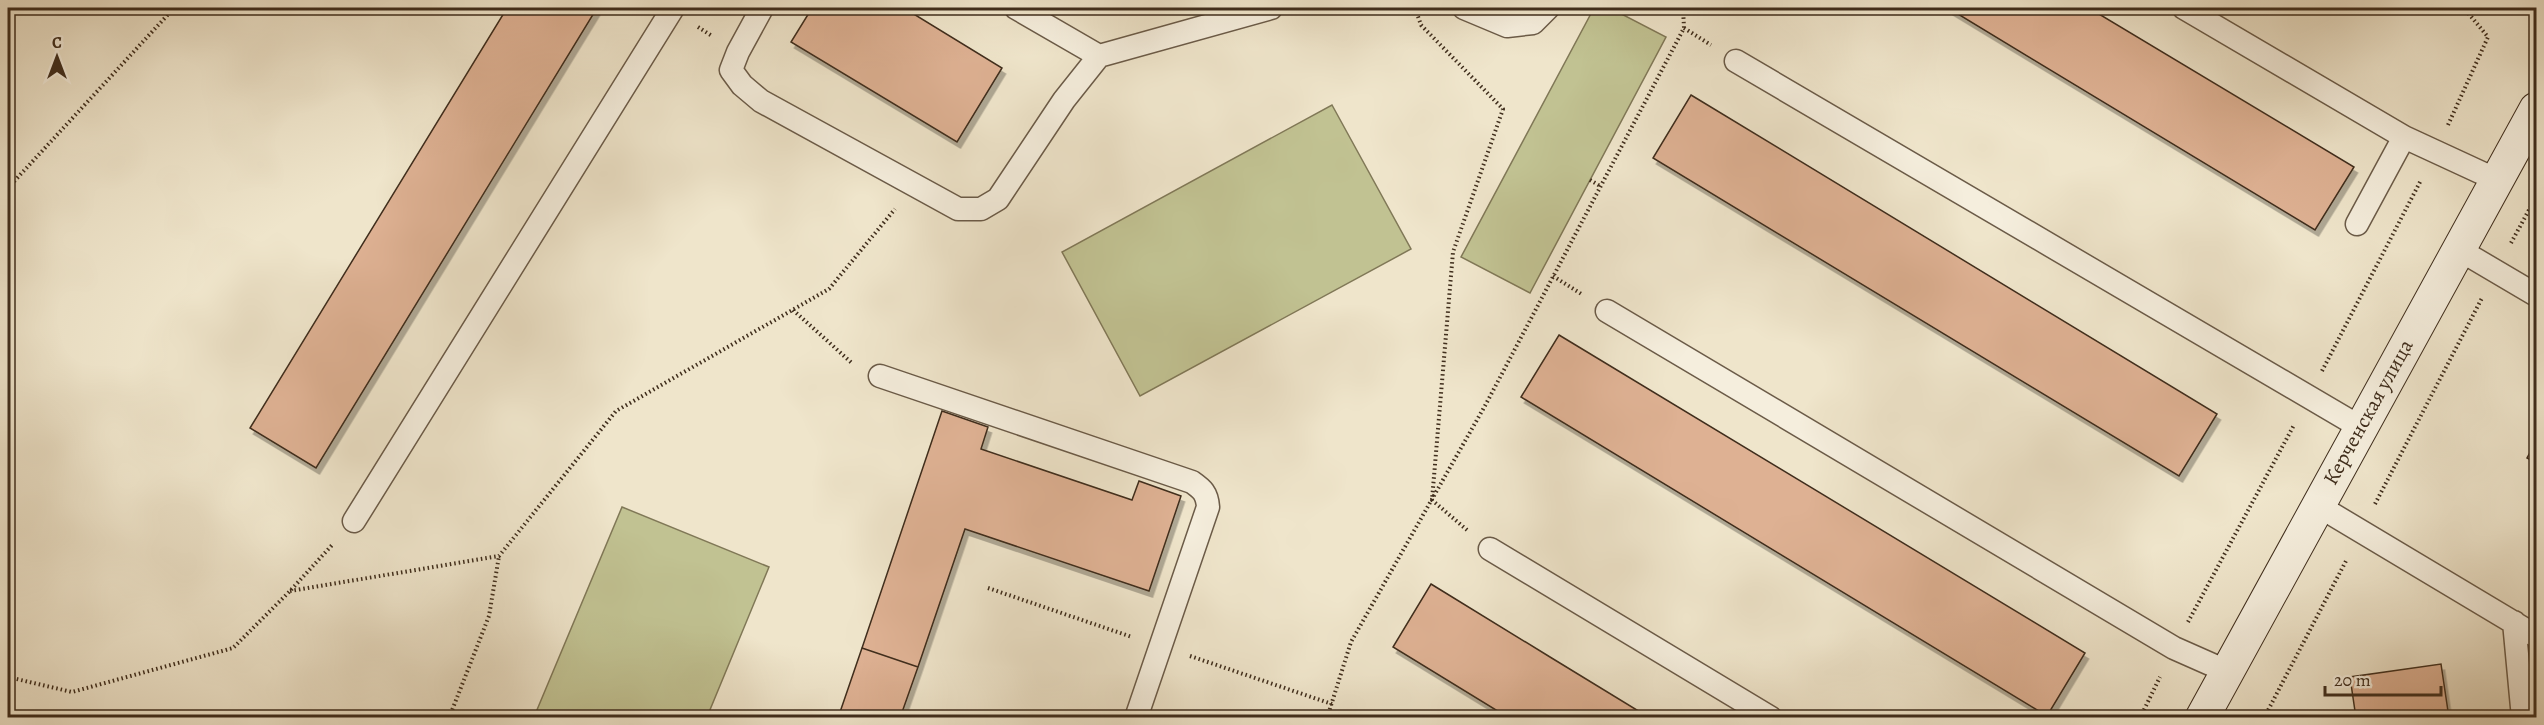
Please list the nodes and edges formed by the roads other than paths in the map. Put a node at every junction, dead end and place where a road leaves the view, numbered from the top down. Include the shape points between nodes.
1 (673, 8) edge
2 (762, 8) edge
3 (1016, 8) edge
4 (1271, 8) edge
5 (1464, 8) edge
6 (1548, 8) edge
7 (2184, 8) edge
8 (1099, 56) junction
9 (1736, 61) dead end
10 (2536, 109) edge
11 (2404, 137) junction
12 (2497, 180) junction
13 (2357, 224) dead end
14 (2458, 249) junction
15 (2536, 295) edge
16 (1607, 311) dead end
17 (880, 376) road end
18 (2360, 427) junction
19 (2317, 505) junction
20 (354, 521) road end
21 (1490, 549) road end
22 (2514, 622) junction
23 (2536, 636) edge
24 (2226, 671) junction
25 (1136, 717) edge
26 (1771, 717) edge
27 (2202, 717) edge
28 (2523, 717) edge

1 - 20 lane
2 - 8 lane via 731,70 742,85 761,101 958,209 981,209 998,199 1064,99
3 - 8 lane
4 - 8 lane
5 - 6 lane via 1507,26 1533,23
7 - 11 lane
9 - 18 lane
10 - 12 street, Керченская улица
11 - 12 lane
11 - 13 lane
12 - 14 street, Керченская улица
14 - 15 lane
14 - 18 street, Керченская улица
16 - 24 lane via 2174,648
17 - 25 lane via 1203,489 1208,507
18 - 19 street, Керченская улица
19 - 22 lane
19 - 24 street, Керченская улица
21 - 26 lane
22 - 23 lane
22 - 28 lane
24 - 27 street, Керченская улица

